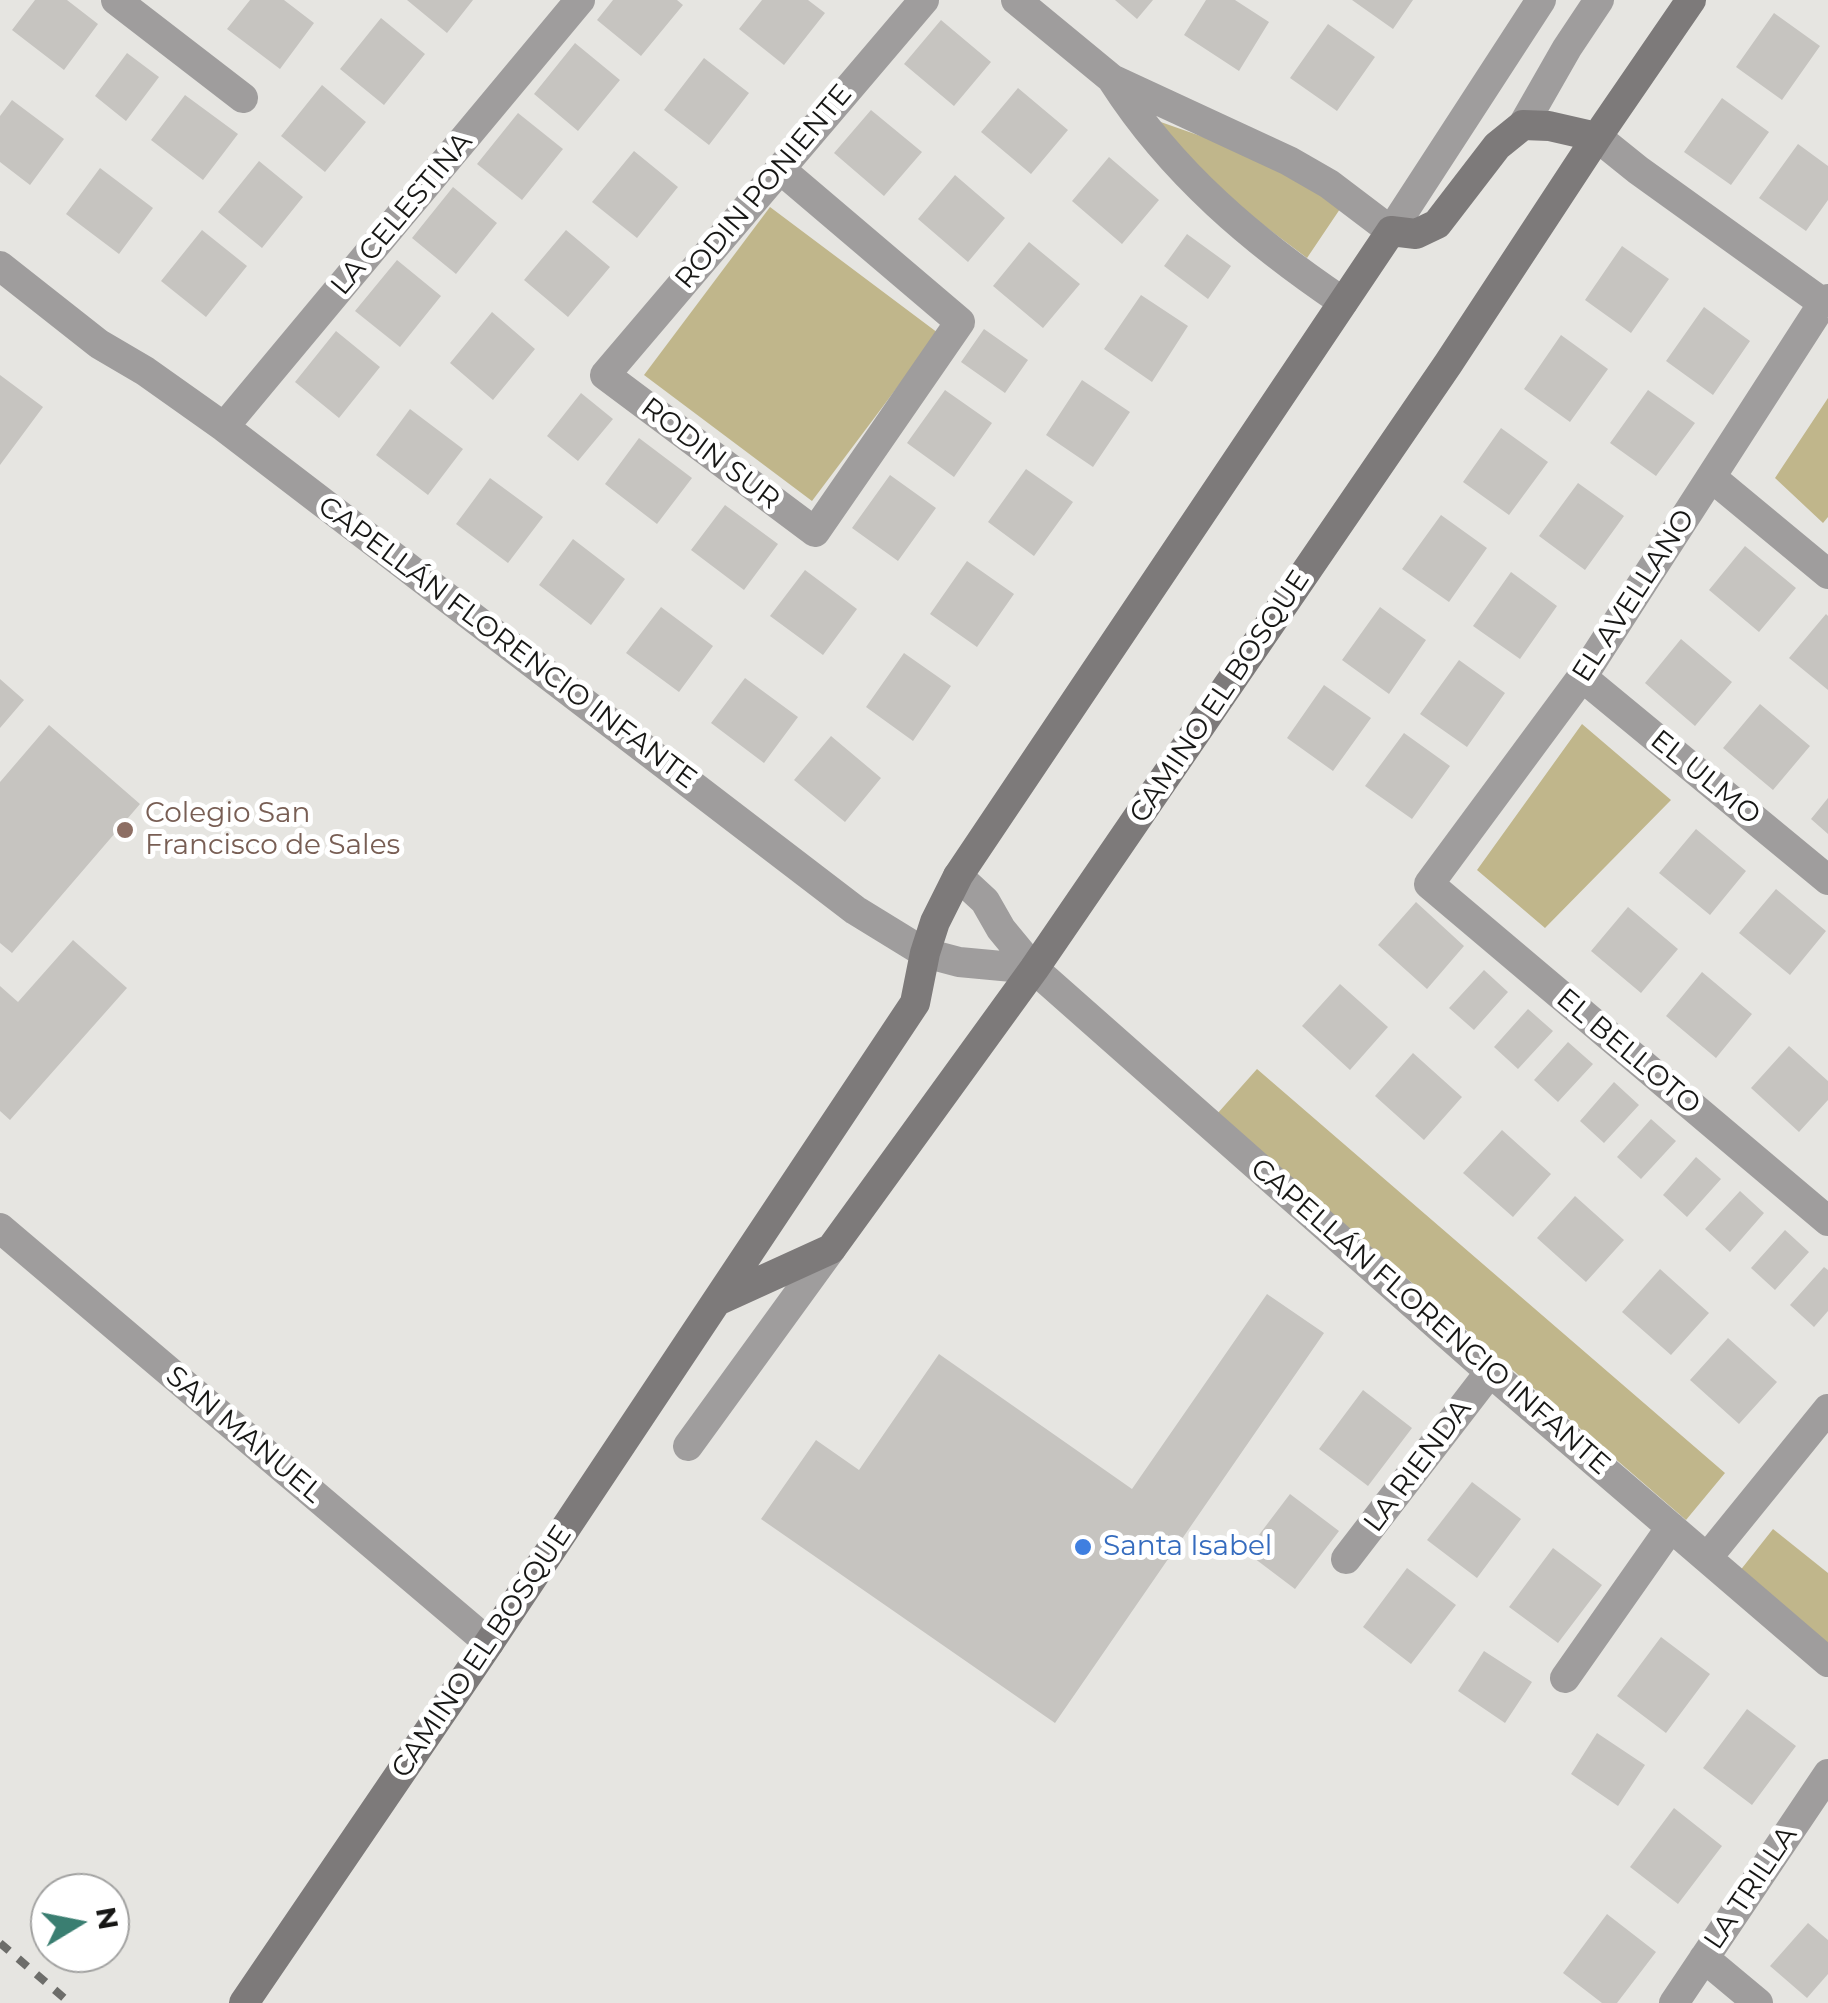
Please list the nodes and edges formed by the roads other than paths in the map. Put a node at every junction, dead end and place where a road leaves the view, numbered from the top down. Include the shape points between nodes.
1 (116, 0) edge
2 (580, 0) edge
3 (924, 0) edge
4 (1016, 0) edge
5 (1541, 0) edge
6 (1599, 0) edge
7 (1691, 0) edge
8 (141, 10) edge
9 (1112, 79) junction
10 (243, 98) dead end
11 (1523, 125) junction
12 (1597, 137) junction
13 (780, 169) junction
14 (1391, 232) junction
15 (0, 266) edge
16 (1826, 301) edge
17 (1343, 302) junction
18 (605, 375) joint
19 (224, 427) junction
20 (1711, 477) junction
21 (1828, 574) edge
22 (1582, 677) junction
23 (958, 876) junction
24 (1828, 880) edge
25 (1429, 884) joint
26 (925, 954) junction
27 (1034, 969) junction
28 (1828, 1220) edge
29 (0, 1228) edge
30 (830, 1249) junction
31 (718, 1300) junction
32 (1490, 1372) junction
33 (1828, 1409) edge
34 (688, 1446) dead end
35 (1670, 1527) junction
36 (1708, 1558) junction
37 (1346, 1560) dead end
38 (489, 1642) junction
39 (1828, 1662) edge
40 (1565, 1678) dead end
41 (1828, 1774) edge
42 (1704, 1958) junction
43 (244, 2003) edge
44 (1674, 2003) edge
45 (1758, 2003) edge

1 - 8 street
2 - 19 street, LA CELESTINA
3 - 13 street, RODIN PONIENTE
4 - 9 street
5 - 14 street, CAMINO EL BOSQUE
6 - 11 street
7 - 12 street, CAMINO EL BOSQUE
8 - 10 street
9 - 14 street via 1290,161
9 - 17 street via 1150,134 1208,196
11 - 12 street
11 - 14 street via 1497,146 1437,224 1416,234
12 - 16 street
12 - 27 street, CAMINO EL BOSQUE
13 - 18 street, RODIN PONIENTE
13 - 18 street, RODIN SUR via 960,322 815,532
14 - 17 street, CAMINO EL BOSQUE
15 - 19 street, CAPELLÁN FLORENCIO INFANTE via 99,344
16 - 20 street, EL AVELLANO
17 - 23 street, CAMINO EL BOSQUE
19 - 26 street, CAPELLÁN FLORENCIO INFANTE via 839,898
20 - 21 street
20 - 22 street, EL AVELLANO
22 - 24 street, EL ULMO
22 - 25 street, EL AVELLANO
23 - 26 street, CAMINO EL BOSQUE
23 - 27 street, CAPELLÁN FLORENCIO INFANTE via 985,901
25 - 28 street, EL BELLOTO
26 - 27 street, CAPELLÁN FLORENCIO INFANTE
26 - 31 street, CAMINO EL BOSQUE via 915,1003
27 - 30 street, CAMINO EL BOSQUE
27 - 32 street, CAPELLÁN FLORENCIO INFANTE
29 - 38 street, SAN MANUEL
30 - 31 street, CAMINO EL BOSQUE
30 - 34 street, CAMINO EL BOSQUE
31 - 38 street, CAMINO EL BOSQUE
32 - 35 street, CAPELLÁN FLORENCIO INFANTE
32 - 37 street, LA RIENDA
33 - 36 street
35 - 36 street, CAPELLÁN FLORENCIO INFANTE
35 - 40 street
36 - 39 street, CAPELLÁN FLORENCIO INFANTE
38 - 43 street, CAMINO EL BOSQUE
41 - 42 street, LA TRILLA
42 - 44 street, LA TRILLA
42 - 45 street

